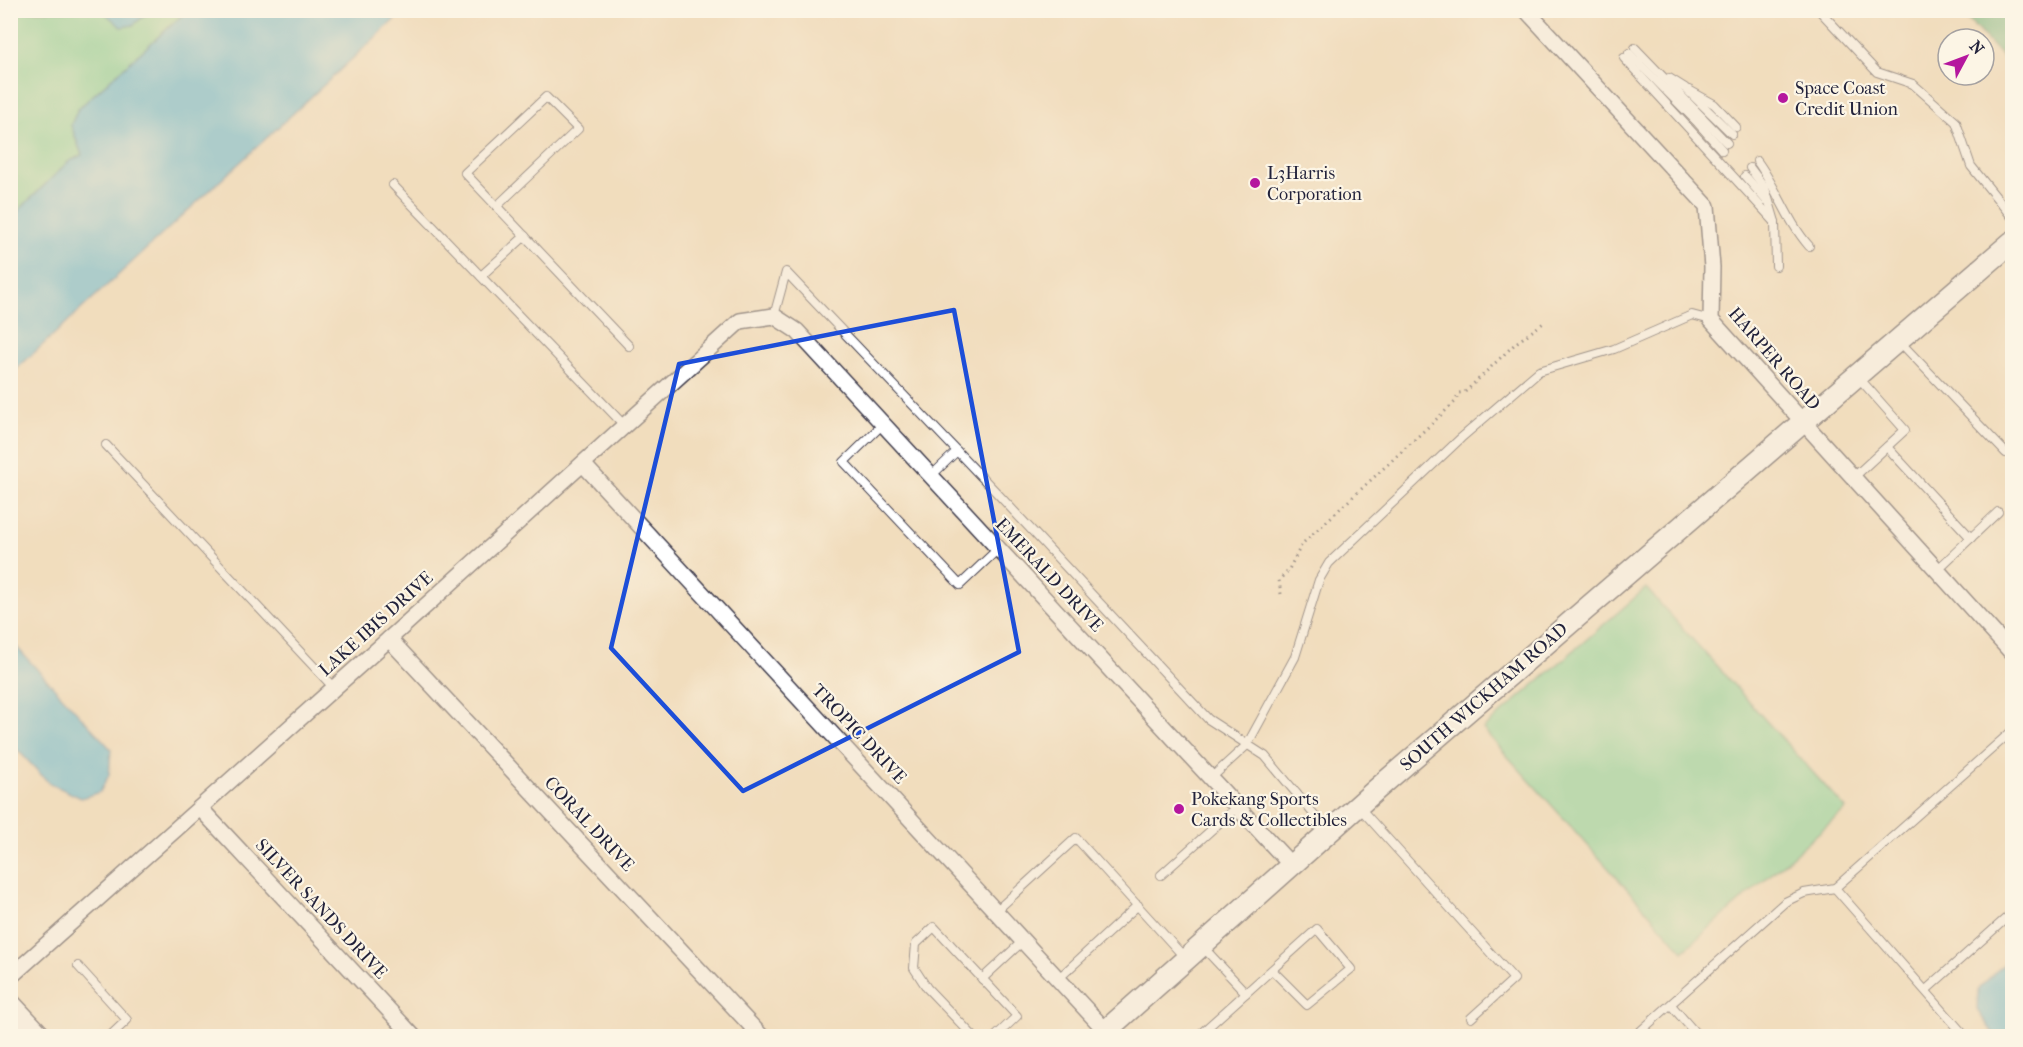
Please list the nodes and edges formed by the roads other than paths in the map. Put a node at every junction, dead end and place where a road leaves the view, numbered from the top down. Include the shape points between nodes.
1 (1526, 10) edge
2 (1819, 10) edge
3 (1629, 53) junction
4 (1655, 69) junction
5 (1734, 131) dead end
6 (1760, 161) dead end
7 (1750, 168) dead end
8 (1745, 176) dead end
9 (393, 185) dead end
10 (1767, 202) junction
11 (497, 206) junction
12 (2013, 217) edge
13 (1775, 222) junction
14 (525, 236) junction
15 (2013, 242) edge
16 (1809, 246) dead end
17 (1776, 266) dead end
18 (481, 276) junction
19 (774, 316) junction
20 (1711, 320) junction
21 (1899, 340) junction
22 (629, 346) dead end
23 (1865, 370) junction
24 (1804, 423) junction
25 (883, 424) junction
26 (625, 426) junction
27 (106, 445) dead end
28 (1887, 447) junction
29 (957, 451) junction
30 (2006, 453) dead end
31 (583, 464) junction
32 (931, 476) junction
33 (1854, 477) junction
34 (1998, 512) dead end
35 (1971, 538) junction
36 (998, 549) junction
37 (1938, 569) junction
38 (389, 639) junction
39 (2013, 653) edge
40 (334, 688) junction
41 (2013, 730) edge
42 (1247, 745) junction
43 (1211, 778) junction
44 (1358, 806) junction
45 (1237, 807) junction
46 (200, 808) junction
47 (1329, 832) junction
48 (1292, 865) junction
49 (1161, 875) dead end
50 (1835, 888) junction
51 (1138, 905) junction
52 (996, 911) junction
53 (2013, 913) edge
54 (1023, 941) junction
55 (1194, 952) junction
56 (78, 966) dead end
57 (1272, 970) junction
58 (10, 977) edge
59 (1058, 978) junction
60 (982, 979) junction
61 (1926, 990) junction
62 (1246, 993) junction
63 (10, 1004) edge
64 (1671, 1005) junction
65 (1471, 1018) dead end
66 (1103, 1034) edge
67 (40, 1036) edge
68 (110, 1036) edge
69 (413, 1036) edge
70 (761, 1036) edge
71 (974, 1036) edge
72 (996, 1036) edge
73 (1198, 1036) edge
74 (1635, 1036) edge
75 (1698, 1036) edge
76 (1965, 1036) edge

1 - 20 street, HARPER ROAD via 1707,206
2 - 12 lane via 1877,72 1913,84 1956,122 1971,166
3 - 4 lane
3 - 4 lane via 1724,146
3 - 13 lane
4 - 5 lane via 1685,88
6 - 16 lane via 1795,230
7 - 10 lane via 1765,188
8 - 10 lane
9 - 18 lane
10 - 13 lane
11 - 11 lane via 465,173 546,97 578,129
11 - 14 lane
13 - 17 lane
14 - 18 lane
14 - 22 lane
15 - 21 main road, SOUTH WICKHAM ROAD
18 - 26 lane
19 - 25 street, EMERALD DRIVE via 797,331
19 - 26 street, LAKE IBIS DRIVE via 740,321
19 - 29 lane via 786,272
20 - 24 street, HARPER ROAD
20 - 42 lane via 1692,315 1614,349 1539,371 1461,438 1329,563 1319,580 1295,657
21 - 23 main road, SOUTH WICKHAM ROAD
21 - 30 lane
23 - 24 main road, SOUTH WICKHAM ROAD
23 - 28 lane via 1905,430
24 - 33 street, HARPER ROAD
24 - 44 main road, SOUTH WICKHAM ROAD
25 - 32 street, EMERALD DRIVE
25 - 36 lane via 844,462 960,585
26 - 31 street, LAKE IBIS DRIVE
27 - 40 lane
28 - 33 lane
28 - 35 lane
29 - 32 lane
29 - 42 lane via 1208,719
31 - 38 street, LAKE IBIS DRIVE
31 - 52 street, TROPIC DRIVE
32 - 36 street, EMERALD DRIVE
33 - 37 street, HARPER ROAD
34 - 35 lane
35 - 37 lane
36 - 43 street, EMERALD DRIVE
37 - 39 street, HARPER ROAD
38 - 40 street, LAKE IBIS DRIVE
38 - 70 street, CORAL DRIVE
40 - 46 street, LAKE IBIS DRIVE
41 - 50 lane
42 - 43 lane
42 - 47 lane via 1265,756
43 - 45 street, EMERALD DRIVE
44 - 47 main road, SOUTH WICKHAM ROAD
44 - 65 lane via 1514,979
45 - 48 street, EMERALD DRIVE
45 - 49 lane
46 - 58 street, LAKE IBIS DRIVE
46 - 69 street, SILVER SANDS DRIVE
47 - 48 main road, SOUTH WICKHAM ROAD
48 - 55 main road, SOUTH WICKHAM ROAD
50 - 61 lane
50 - 64 lane via 1804,893 1785,902
51 - 52 lane via 1076,838
51 - 55 lane
51 - 59 lane
52 - 54 street, TROPIC DRIVE
53 - 61 lane
54 - 59 street, TROPIC DRIVE
54 - 60 lane
55 - 62 lane
55 - 66 main road, SOUTH WICKHAM ROAD
56 - 68 lane via 127,1020
57 - 57 lane via 1317,929 1351,969 1307,1005
57 - 62 lane
59 - 66 street, TROPIC DRIVE
60 - 71 lane via 934,927 916,944 914,968 927,988
60 - 72 lane via 1017,1016
61 - 76 lane
62 - 73 lane
63 - 67 main road
64 - 74 lane
64 - 75 lane

